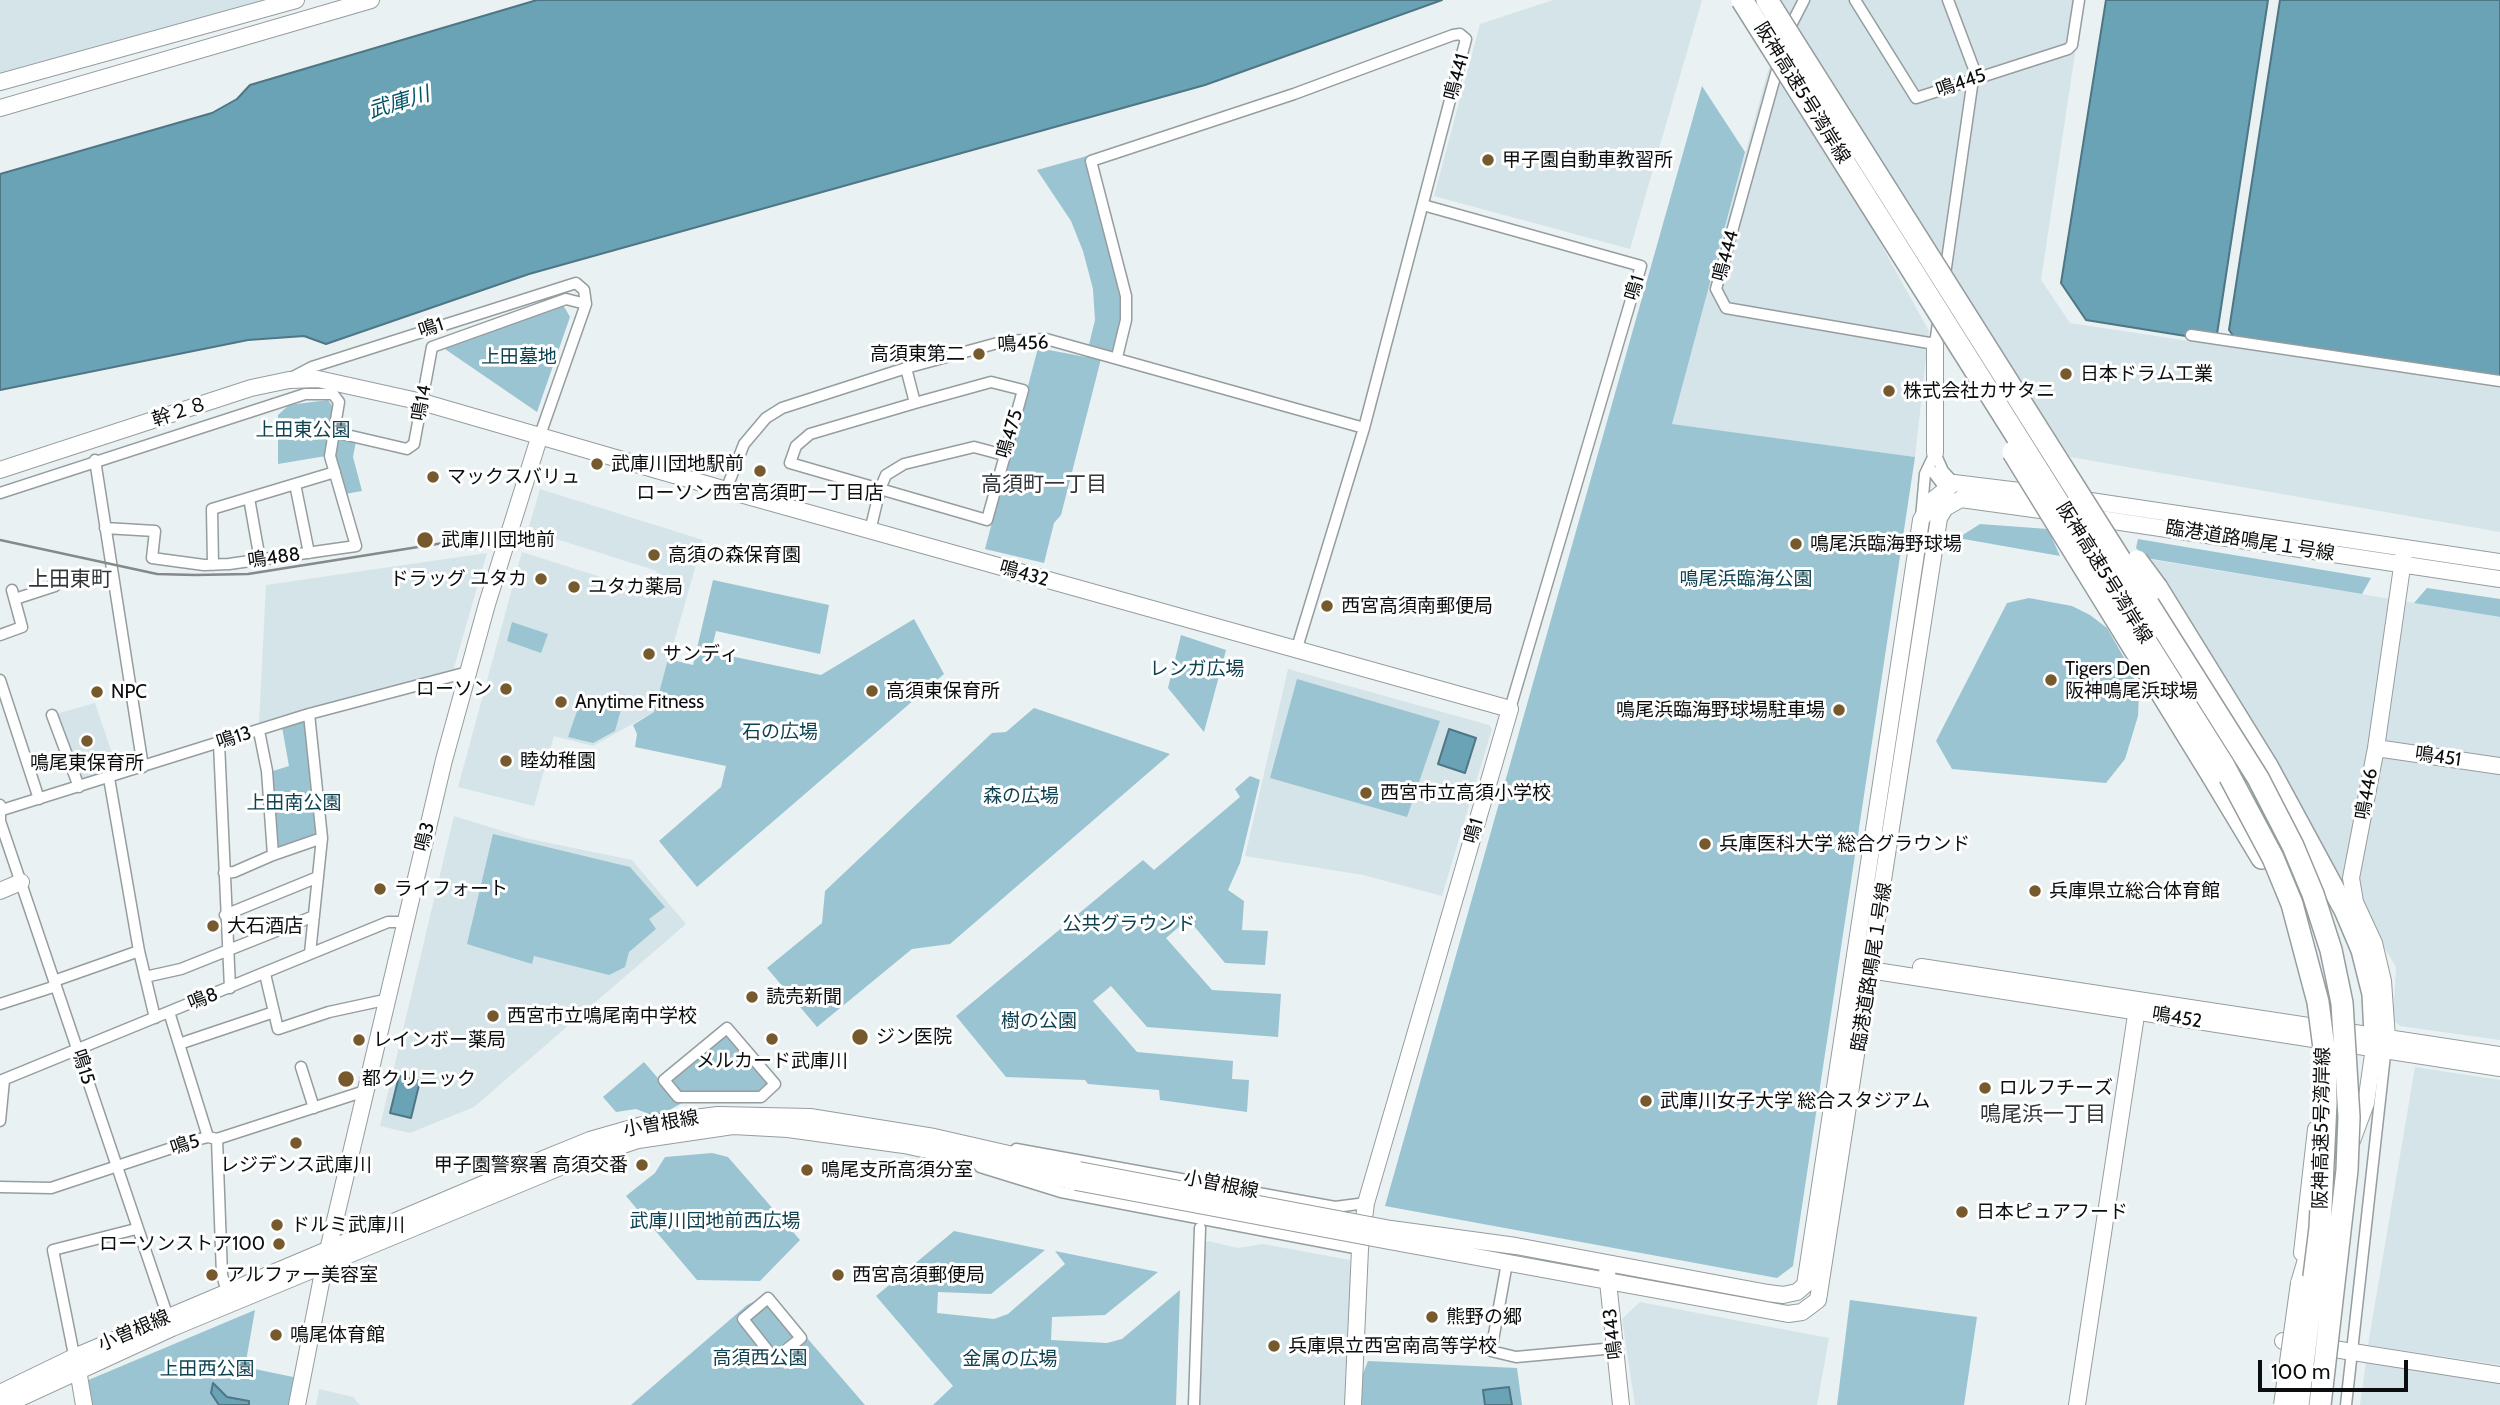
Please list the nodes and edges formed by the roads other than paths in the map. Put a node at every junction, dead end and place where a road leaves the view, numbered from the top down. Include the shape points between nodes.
1 (296, 0) edge
2 (371, 0) edge
3 (1742, 0) edge
4 (1767, 0) edge
5 (1804, 0) edge
6 (1855, 0) edge
7 (1948, 0) edge
8 (2079, 0) edge
9 (1975, 78) junction
10 (0, 82) edge
11 (0, 108) edge
12 (1423, 205) junction
13 (1879, 216) junction
14 (586, 304) junction
15 (2190, 335) dead end
16 (1935, 344) junction
17 (1117, 357) junction
18 (906, 368) junction
19 (289, 380) junction
20 (2500, 381) edge
21 (422, 401) junction
22 (915, 403) junction
23 (1364, 428) junction
24 (334, 432) junction
25 (2041, 434) junction
26 (540, 435) junction
27 (1004, 455) junction
28 (95, 460) junction
29 (1932, 460) junction
30 (0, 470) edge
31 (335, 472) junction
32 (295, 484) junction
33 (1949, 486) junction
34 (880, 489) junction
35 (726, 490) junction
36 (0, 493) edge
37 (249, 498) junction
38 (1961, 499) junction
39 (1921, 520) junction
40 (105, 528) junction
41 (870, 531) junction
42 (2405, 547) junction
43 (309, 553) junction
44 (260, 560) junction
45 (2500, 562) edge
46 (2402, 564) junction
47 (213, 565) junction
48 (2500, 579) edge
49 (55, 586) dead end
50 (0, 635) edge
51 (1296, 651) junction
52 (468, 672) junction
53 (0, 680) edge
54 (1510, 709) junction
55 (52, 715) dead end
56 (309, 715) junction
57 (259, 730) junction
58 (219, 743) junction
59 (2376, 748) junction
60 (2500, 766) edge
61 (143, 767) junction
62 (109, 778) junction
63 (79, 787) junction
64 (38, 799) junction
65 (1, 807) edge
66 (322, 838) junction
67 (273, 855) junction
68 (224, 873) junction
69 (318, 877) junction
70 (21, 882) junction
71 (0, 891) edge
72 (225, 915) junction
73 (314, 916) junction
74 (406, 922) junction
75 (139, 951) junction
76 (227, 953) junction
77 (310, 953) junction
78 (1854, 962) junction
79 (1872, 965) junction
80 (265, 974) junction
81 (145, 977) junction
82 (55, 983) junction
83 (230, 988) junction
84 (389, 999) junction
85 (0, 1004) edge
86 (2138, 1006) junction
87 (169, 1012) junction
88 (274, 1012) junction
89 (155, 1018) junction
90 (2316, 1033) junction
91 (2381, 1043) junction
92 (179, 1044) junction
93 (77, 1048) junction
94 (2500, 1055) edge
95 (301, 1067) dead end
96 (2500, 1068) edge
97 (2, 1080) edge
98 (368, 1090) junction
99 (678, 1097) joint
100 (314, 1108) junction
101 (0, 1121) edge
102 (934, 1137) junction
103 (212, 1138) junction
104 (955, 1156) junction
105 (115, 1168) junction
106 (1077, 1176) junction
107 (0, 1187) edge
108 (1366, 1202) junction
109 (1200, 1228) dead end
110 (136, 1229) junction
111 (1390, 1235) junction
112 (1494, 1243) junction
113 (1360, 1249) junction
114 (328, 1250) junction
115 (1608, 1262) junction
116 (1507, 1263) junction
117 (324, 1267) junction
118 (1606, 1282) junction
119 (2299, 1283) junction
120 (228, 1292) junction
121 (170, 1323) junction
122 (2283, 1340) joint
123 (1615, 1348) junction
124 (2353, 1352) junction
125 (776, 1362) joint
126 (76, 1363) junction
127 (2500, 1376) edge
128 (0, 1392) edge
129 (5, 1405) edge
130 (84, 1405) edge
131 (297, 1405) edge
132 (1194, 1405) edge
133 (1353, 1405) edge
134 (1621, 1405) edge
135 (2077, 1405) edge
136 (2274, 1405) edge
137 (2283, 1405) edge
138 (2298, 1405) edge
139 (2320, 1405) edge
140 (2346, 1405) edge

1 - 10 street
2 - 11 street
3 - 13 highway, 阪神高速5号湾岸線, bridge
4 - 25 highway, 阪神高速5号湾岸線, bridge
5 - 16 street, 鳴444 via 1791,21 1716,289 1726,308
6 - 9 street, 鳴445 via 1916,98
7 - 9 street
8 - 9 street, 鳴445 via 2068,49
9 - 16 street
12 - 17 street, 鳴441 via 1465,48 1461,34 1091,161 1126,296 1126,320
12 - 23 street, 鳴441
12 - 54 street, 鳴1 via 1641,266
13 - 90 highway, bridge via 2026,478 2275,883 2291,926
13 - 138 highway, 阪神高速5号湾岸線, bridge via 2223,764 2292,904 2318,1002 2326,1103 2319,1228
14 - 19 street, 鳴1 via 584,290 576,284 312,367
14 - 21 street, 鳴14 via 566,299 432,347
14 - 26 street, 鳴3
15 - 20 street
16 - 29 street
17 - 18 street, 鳴456 via 1046,339 1005,341
17 - 23 street, 鳴456
18 - 22 street
18 - 35 street, 鳴456 via 801,401 766,418 744,444
19 - 21 street, 幹２８ via 363,386
19 - 30 street, 幹２８ via 251,388
21 - 24 street, 鳴14 via 415,444 407,449
21 - 26 street, 鳴432
22 - 27 street, 鳴475 via 991,382 1023,390
22 - 34 street via 810,434 796,446 790,463
23 - 51 street, 鳴441
24 - 28 street via 339,402 333,394 305,394
24 - 31 street, 鳴488 via 331,456
25 - 91 highway, bridge via 2157,588 2267,766 2358,940
25 - 139 highway, 阪神高速5号湾岸線, bridge via 2258,778 2293,846 2331,950 2342,1003 2349,1117
26 - 35 street, 鳴432
26 - 52 street, 鳴3
27 - 34 street via 974,447 904,464 886,475
27 - 34 street, 鳴475 via 987,520
28 - 36 street
28 - 40 street
29 - 33 street
29 - 39 street via 1921,496
31 - 32 street
31 - 43 street, 鳴488 via 356,546
32 - 37 street
32 - 43 street
33 - 38 street
33 - 39 street, 臨港道路鳴尾１号線
33 - 42 street, 臨港道路鳴尾１号線
34 - 41 street
35 - 41 street, 鳴432
37 - 44 street
37 - 47 street via 212,509
38 - 46 street, 臨港道路鳴尾１号線
38 - 79 street, 臨港道路鳴尾１号線 via 1945,508 1939,518
39 - 78 street, 臨港道路鳴尾１号線
40 - 47 street, 鳴488 via 155,531 152,558
40 - 61 street
41 - 51 street, 鳴432
42 - 45 street, 臨港道路鳴尾１号線
42 - 46 street, 鳴446
43 - 44 street, 鳴488
44 - 47 street, 鳴488
46 - 48 street, 臨港道路鳴尾１号線
46 - 59 street, 鳴446
49 - 50 street via 13,595 22,627
51 - 54 street, 鳴432
52 - 56 street, 鳴13
52 - 74 street, 鳴3
53 - 64 street
54 - 108 street, 鳴1
55 - 63 street
56 - 57 street, 鳴13
56 - 66 street
57 - 58 street, 鳴13
57 - 67 street
58 - 61 street, 鳴13
58 - 68 street
59 - 60 street, 鳴451
59 - 91 street, 鳴446 via 2351,878 2383,981
61 - 62 street, 鳴13
62 - 63 street, 鳴13
62 - 75 street
63 - 64 street, 鳴13
64 - 65 street, 鳴13
65 - 70 street, 鳴15 via 0,821
66 - 67 street
66 - 69 street
67 - 68 street
68 - 72 street
69 - 72 street
69 - 73 street
70 - 71 street
70 - 82 street, 鳴15
72 - 76 street
73 - 76 street
73 - 77 street
74 - 77 street, 鳴8 via 388,922
74 - 84 street, 鳴3
75 - 81 street
75 - 82 street
76 - 81 street
76 - 83 street
77 - 80 street, 鳴8
78 - 79 street, 鳴452
78 - 115 street, 臨港道路鳴尾１号線 via 1805,1285 1783,1295
79 - 86 street, 鳴452
79 - 118 street, 臨港道路鳴尾１号線 via 1818,1300 1802,1312 1788,1314
80 - 83 street, 鳴8
80 - 88 street
81 - 89 street
82 - 85 street
82 - 93 street, 鳴15
83 - 87 street, 鳴8
84 - 88 street via 278,1029
84 - 98 street, 鳴3
86 - 90 street, 鳴452
86 - 135 street
87 - 89 street, 鳴8
87 - 92 street
88 - 92 street
89 - 93 street, 鳴8
90 - 91 street, 鳴452
90 - 119 street via 2316,1128
91 - 94 street, 鳴452
91 - 96 street, 鳴452
91 - 119 street, 鳴446 via 2362,1114 2321,1207
91 - 124 street
92 - 103 street
93 - 97 street, 鳴8
93 - 105 street, 鳴15
95 - 100 street
97 - 101 street
98 - 100 street, 鳴5
98 - 114 street, 鳴3
99 - 99 street via 664,1080 727,1028 775,1084 761,1097
100 - 103 street, 鳴5
102 - 106 street
102 - 108 street, 小曽根線 via 1067,1156 1335,1207
102 - 114 street, 小曽根線 via 810,1117 718,1115 646,1124 578,1145
103 - 105 street, 鳴5
103 - 120 street via 222,1275
104 - 106 street
104 - 113 street, 小曽根線 via 1061,1192
104 - 117 street, 小曽根線 via 788,1129 733,1126 664,1135 614,1146
105 - 107 street, 鳴5 via 51,1188
105 - 110 street, 鳴15
106 - 111 street, bridge
108 - 113 street, 鳴1
109 - 132 street
110 - 121 street, 鳴15
110 - 126 street via 53,1250
111 - 112 street, 臨港道路鳴尾１号線
111 - 116 street, 臨港道路鳴尾１号線
112 - 115 street, 臨港道路鳴尾１号線
112 - 116 street
113 - 133 street, 鳴1
114 - 117 street, 鳴3
114 - 120 street, 小曽根線
115 - 118 street, 鳴443
116 - 118 street, 臨港道路鳴尾１号線
116 - 123 street via 1491,1351 1516,1357
117 - 121 street, 小曽根線
117 - 131 street, 鳴3
118 - 123 street, 鳴443
119 - 137 street, bridge
120 - 121 street, 小曽根線
121 - 126 street, 小曽根線
122 - 124 street
122 - 136 street
123 - 134 street, 鳴443
124 - 127 street
124 - 140 street
125 - 125 street via 801,1338 768,1298 743,1319
126 - 128 street, 小曽根線
126 - 129 street, 小曽根線
126 - 130 street

